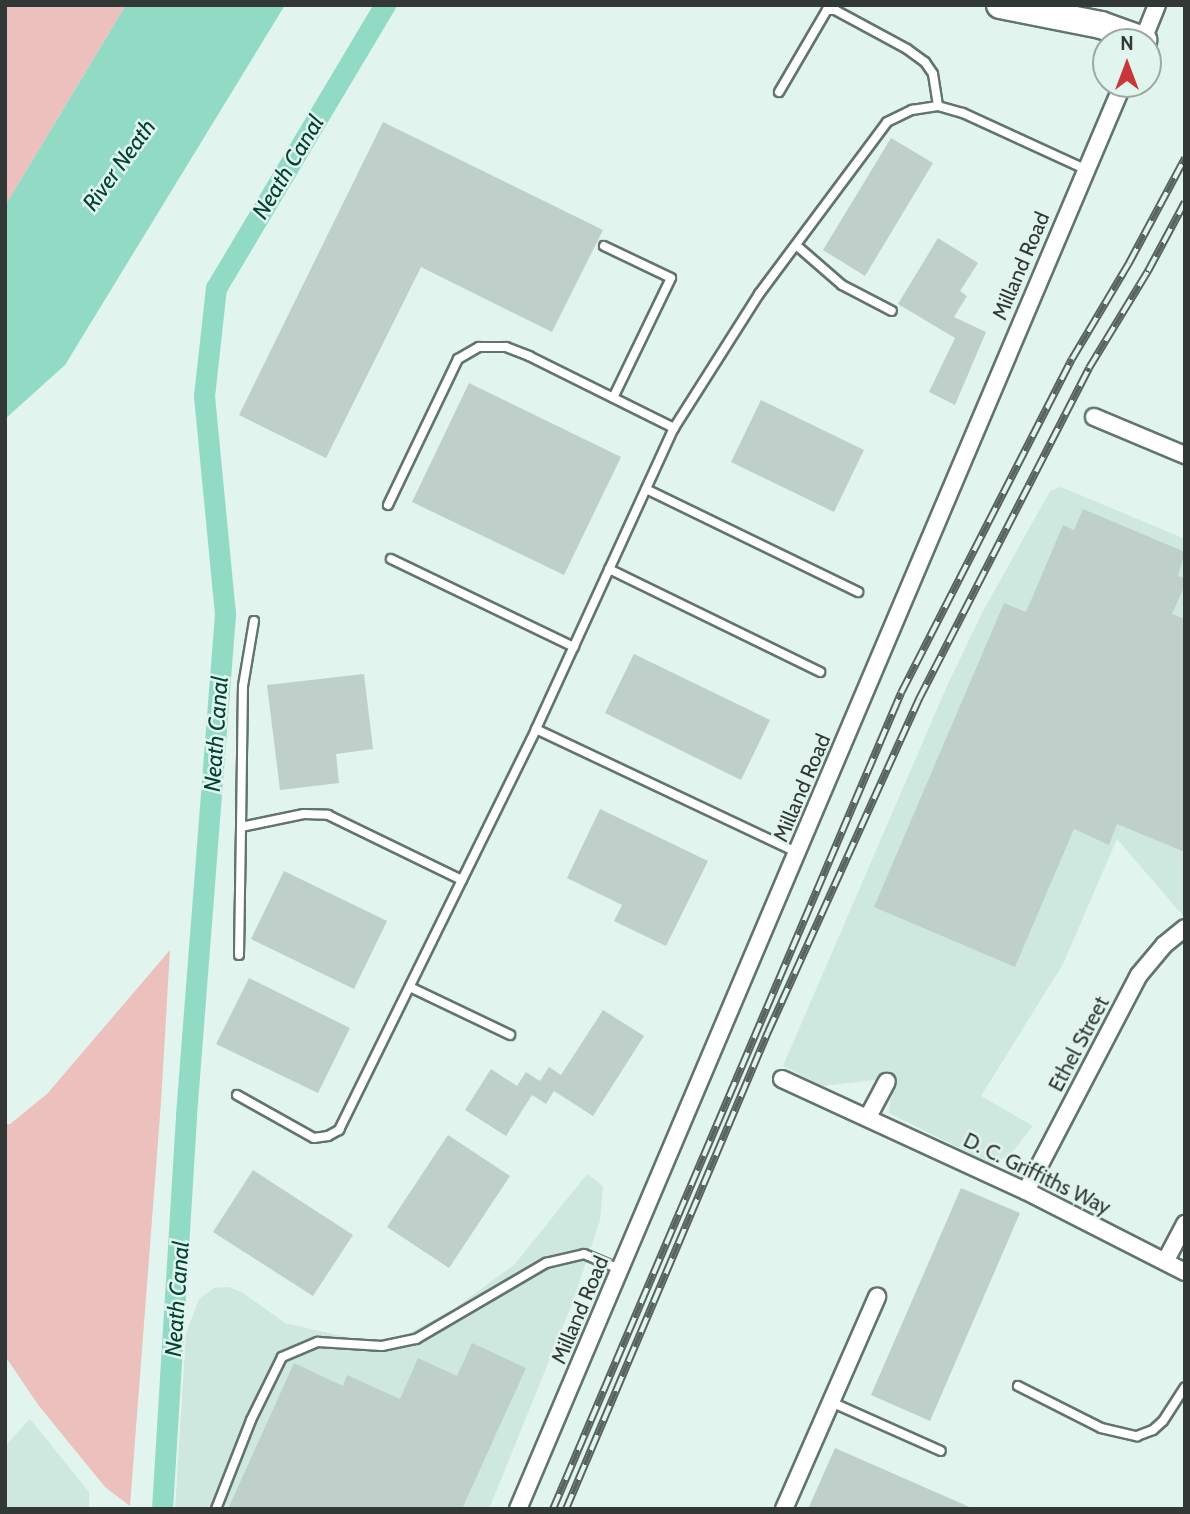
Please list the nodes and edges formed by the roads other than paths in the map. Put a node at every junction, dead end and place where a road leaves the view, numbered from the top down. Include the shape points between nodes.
1 (1000, 5) edge
2 (1157, 5) edge
3 (1109, 28) edge
4 (1148, 28) edge
5 (779, 92) dead end
6 (1117, 98) edge
7 (938, 106) junction
8 (1085, 169) junction
9 (796, 245) junction
10 (604, 246) dead end
11 (892, 311) dead end
12 (613, 398) junction
13 (1094, 417) dead end
14 (674, 428) junction
15 (1185, 455) edge
16 (646, 489) junction
17 (388, 505) dead end
18 (391, 559) dead end
19 (609, 569) junction
20 (858, 592) dead end
21 (254, 621) dead end
22 (574, 647) junction
23 (820, 672) dead end
24 (536, 729) junction
25 (241, 827) junction
26 (798, 853) junction
27 (462, 880) junction
28 (1185, 928) edge
29 (239, 955) dead end
30 (410, 987) junction
31 (510, 1035) dead end
32 (782, 1079) dead end
33 (887, 1082) dead end
34 (237, 1096) dead end
35 (869, 1117) junction
36 (1026, 1191) junction
37 (1185, 1224) edge
38 (1166, 1260) junction
39 (620, 1269) junction
40 (1185, 1272) edge
41 (877, 1297) dead end
42 (1018, 1386) dead end
43 (1185, 1387) edge
44 (831, 1402) junction
45 (941, 1451) dead end
46 (216, 1509) edge
47 (518, 1509) edge
48 (784, 1509) edge

1 - 3 main road
2 - 4 street
5 - 7 lane via 827,10 835,10 925,62 933,74
6 - 8 street, Milland Road
7 - 8 lane via 964,113
7 - 9 lane via 887,121
8 - 26 street, Milland Road
9 - 11 lane via 842,285
9 - 14 lane
10 - 12 lane via 671,278
12 - 14 lane
12 - 17 lane via 506,346 479,346 458,359
13 - 15 street
14 - 16 lane
16 - 19 lane
16 - 20 lane
18 - 22 lane
19 - 22 lane
19 - 23 lane
21 - 25 lane via 243,686
22 - 24 lane
24 - 26 lane
24 - 27 lane
25 - 27 lane via 304,814 328,815
25 - 29 lane
26 - 39 street, Milland Road
27 - 30 lane
28 - 36 street, Ethel Street via 1139,975
30 - 31 lane
30 - 34 lane via 340,1130 314,1138
32 - 35 street, D. C. Griffiths Way
33 - 35 street
35 - 36 street, D. C. Griffiths Way
36 - 38 street, D. C. Griffiths Way
37 - 38 street
38 - 40 street, D. C. Griffiths Way
39 - 46 lane via 584,1254 546,1263 416,1339 382,1346 318,1342 282,1357
39 - 47 street, Milland Road
41 - 44 street
42 - 43 lane via 1101,1428 1137,1436 1163,1421
44 - 45 lane
44 - 48 street

